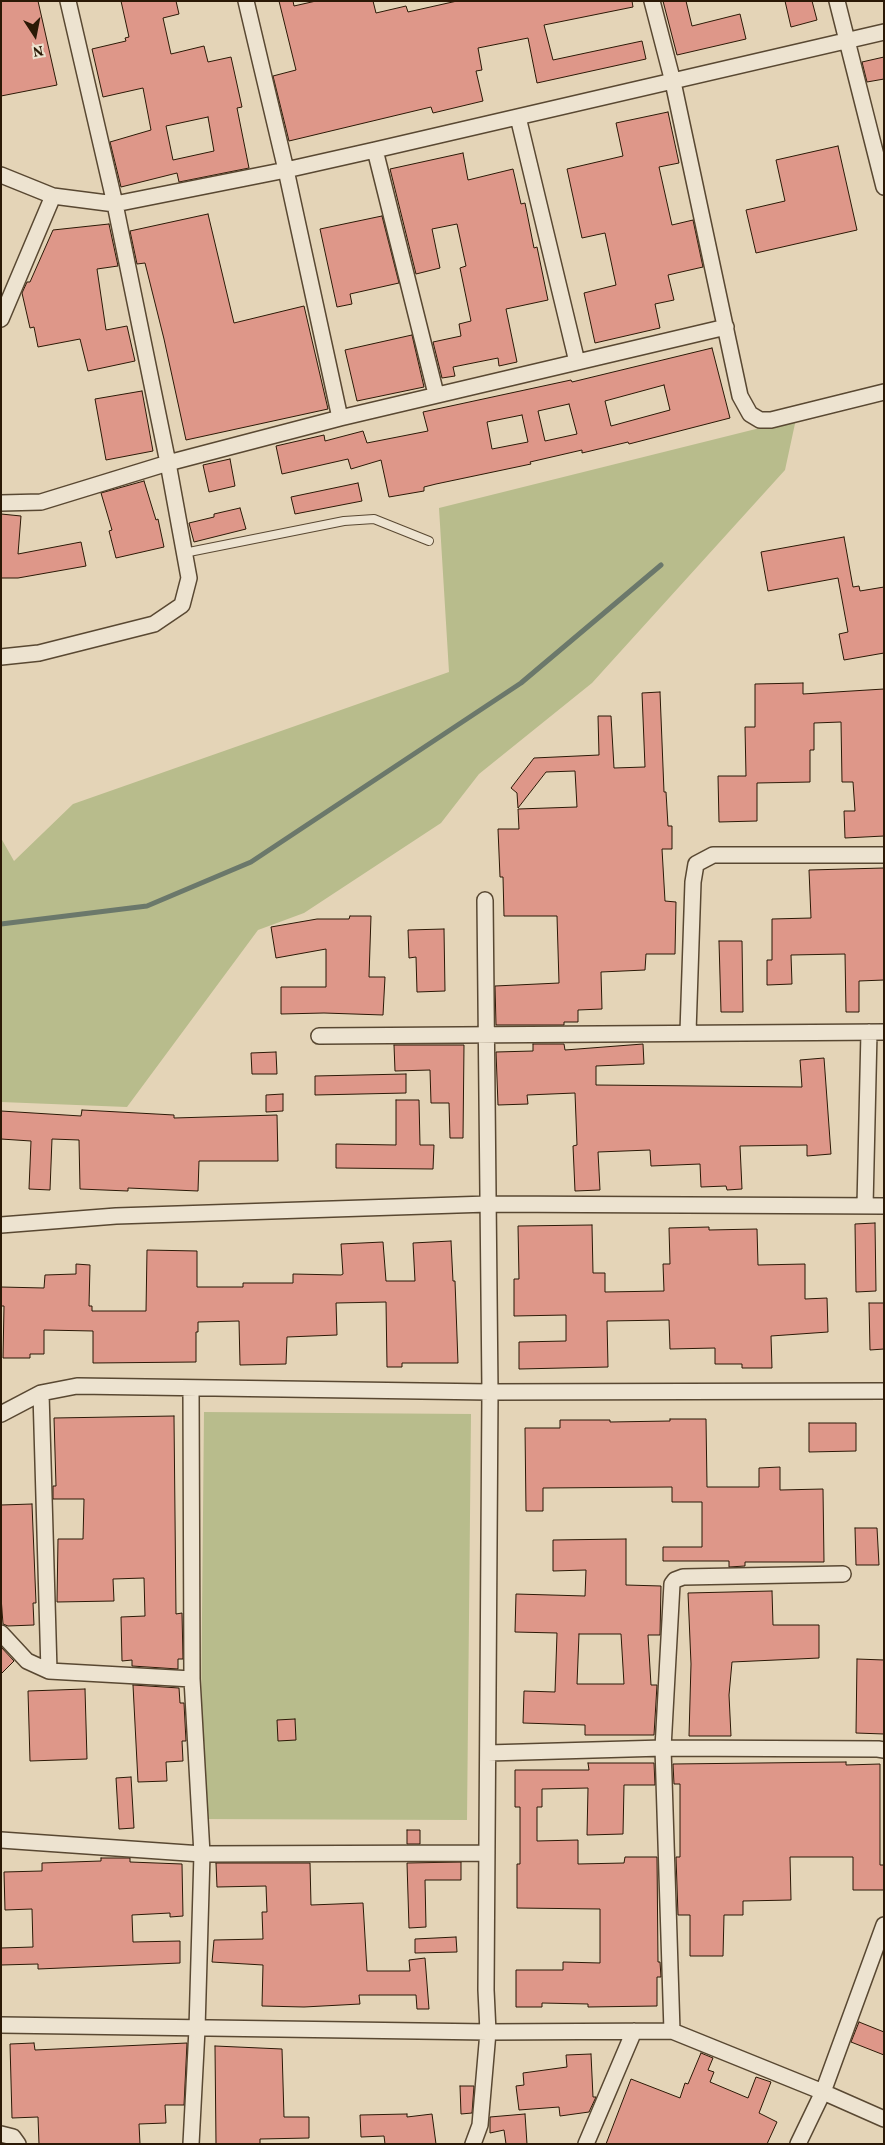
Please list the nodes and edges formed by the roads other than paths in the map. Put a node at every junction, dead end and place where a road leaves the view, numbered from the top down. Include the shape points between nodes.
1 (68, 1) edge
2 (246, 1) edge
3 (652, 1) edge
4 (837, 1) edge
5 (884, 32) edge
6 (846, 42) junction
7 (672, 82) junction
8 (518, 117) junction
9 (375, 150) junction
10 (286, 170) junction
11 (1, 175) edge
12 (884, 187) edge
13 (53, 196) junction
14 (115, 204) junction
15 (1, 319) edge
16 (726, 327) junction
17 (577, 362) junction
18 (884, 392) edge
19 (436, 394) junction
20 (340, 418) junction
21 (168, 464) junction
22 (1, 503) edge
23 (429, 541) dead end
24 (184, 553) junction
25 (1, 657) edge
26 (884, 856) edge
27 (485, 900) dead end
28 (688, 1032) junction
29 (876, 1032) edge
30 (319, 1036) dead end
31 (486, 1036) junction
32 (488, 1204) junction
33 (865, 1206) junction
34 (884, 1206) edge
35 (1, 1225) edge
36 (191, 1388) junction
37 (884, 1391) edge
38 (490, 1392) junction
39 (41, 1393) junction
40 (1, 1414) edge
41 (843, 1574) dead end
42 (1, 1633) edge
43 (49, 1671) junction
44 (192, 1679) junction
45 (663, 1748) junction
46 (884, 1750) edge
47 (488, 1753) junction
48 (1, 1840) edge
49 (487, 1853) junction
50 (202, 1854) junction
51 (884, 1925) edge
52 (1, 2025) edge
53 (197, 2029) junction
54 (634, 2031) junction
55 (672, 2031) junction
56 (488, 2032) junction
57 (823, 2092) junction
58 (884, 2119) edge
59 (1, 2134) edge
60 (18, 2144) edge
61 (191, 2144) edge
62 (473, 2144) edge
63 (586, 2144) edge
64 (798, 2144) edge

1 - 14 street
2 - 10 street
3 - 7 street
4 - 6 street
5 - 6 street
6 - 7 street
6 - 12 street
7 - 8 street
7 - 16 street
8 - 9 street
8 - 17 street
9 - 10 street
9 - 19 street
10 - 14 street
10 - 20 street
11 - 13 street
13 - 14 street
13 - 15 street
14 - 21 street
16 - 17 street
16 - 18 street via 740,396 750,414 760,420
17 - 19 street
19 - 20 street
20 - 21 street
21 - 22 street via 41,502
21 - 24 street
23 - 24 lane via 374,519 344,521
24 - 25 street via 189,578 182,605 154,624 39,653
26 - 28 street via 714,854 696,864
27 - 31 street
28 - 29 street
28 - 31 street
29 - 33 street
30 - 31 street
31 - 32 street
32 - 33 street
32 - 35 street via 116,1216
32 - 38 street
33 - 34 street
36 - 38 street
36 - 39 street via 77,1386
36 - 44 street
37 - 38 street
38 - 47 street
39 - 40 street
39 - 43 street
41 - 45 street via 683,1577 675,1580 672,1584
42 - 43 street via 27,1661
43 - 44 street
44 - 50 street
45 - 46 street
45 - 47 street
45 - 55 street
47 - 49 street
48 - 50 street
49 - 50 street
49 - 56 street
50 - 53 street
51 - 57 street
52 - 53 street
53 - 56 street
53 - 61 street
54 - 55 street
54 - 56 street
54 - 63 street
55 - 57 street
56 - 62 street via 480,2125
57 - 58 street
57 - 64 street
59 - 60 street via 13,2138

